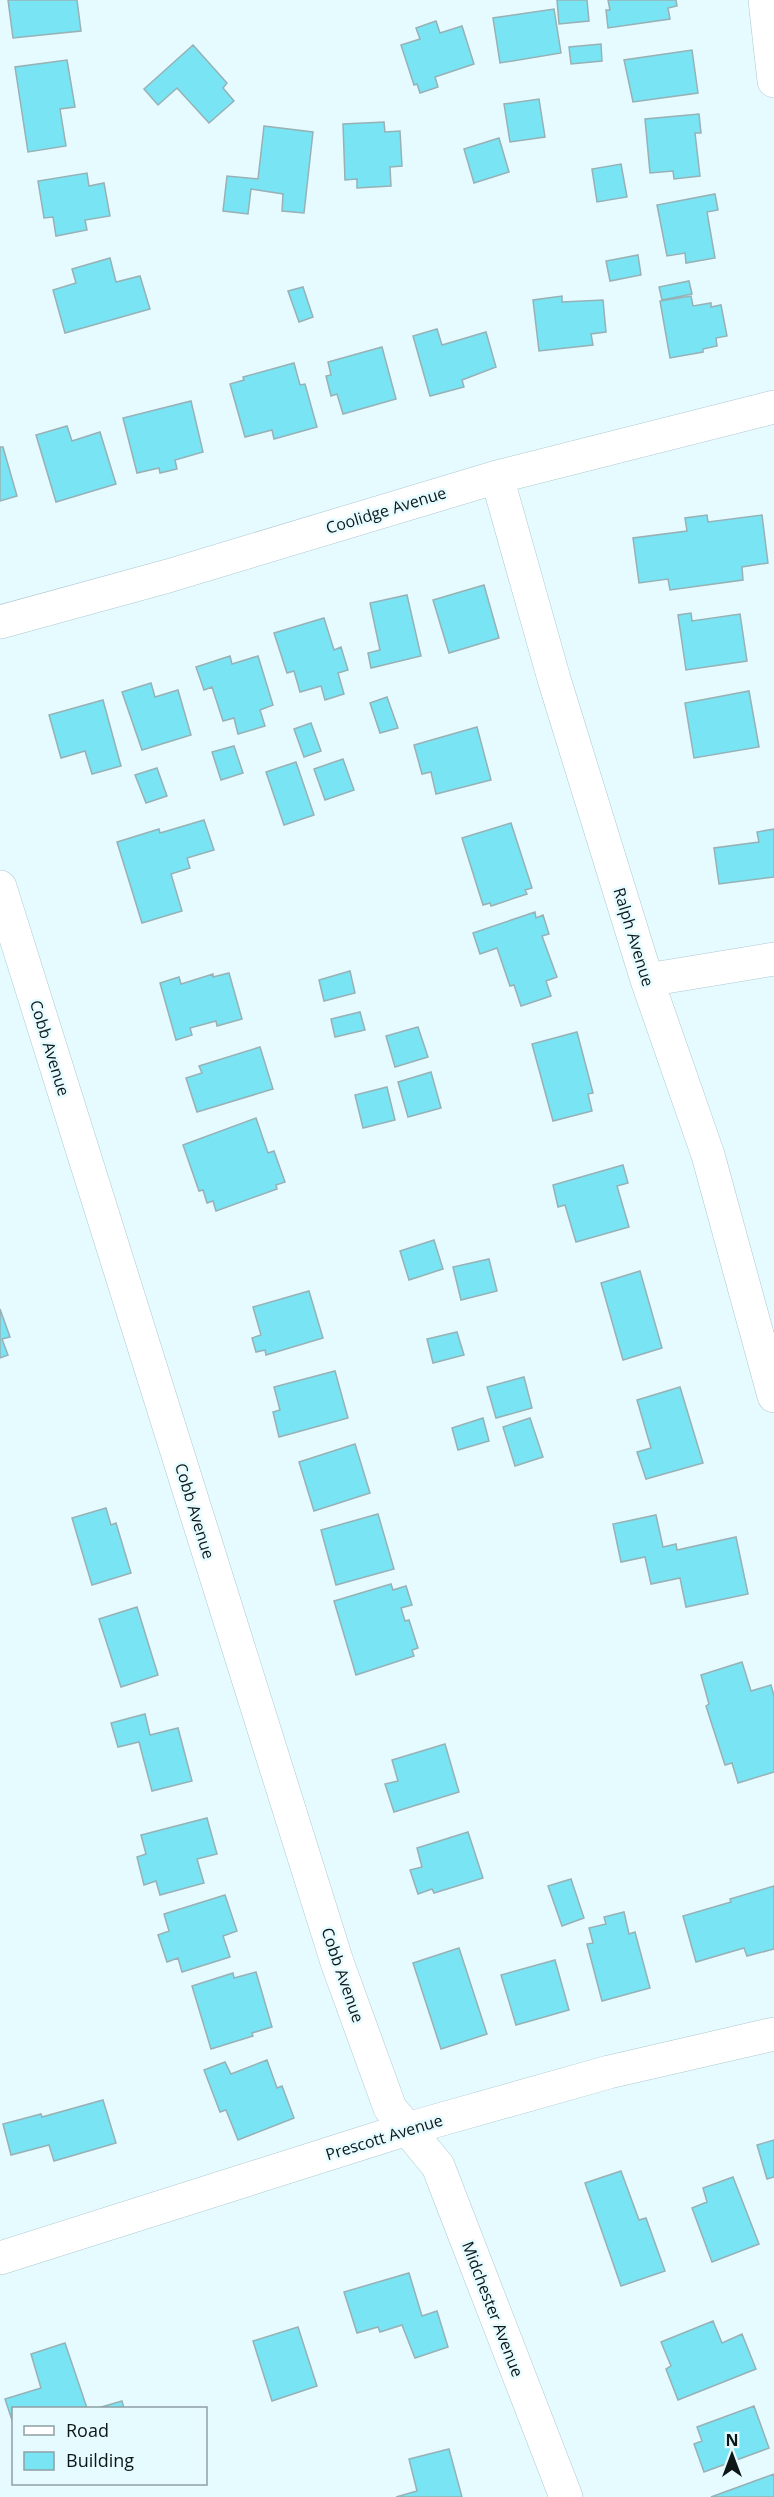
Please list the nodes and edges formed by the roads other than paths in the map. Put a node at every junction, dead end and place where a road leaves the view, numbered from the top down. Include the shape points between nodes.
1 (765, 0) edge
2 (774, 81) edge
3 (774, 407) edge
4 (497, 477) junction
5 (0, 622) edge
6 (0, 887) edge
7 (774, 959) edge
8 (647, 980) junction
9 (774, 1395) edge
10 (774, 2034) edge
11 (407, 2129) junction
12 (0, 2258) edge
13 (566, 2497) edge

1 - 2 street
3 - 4 street, Coolidge Avenue
4 - 5 street, Coolidge Avenue
4 - 8 street, Ralph Avenue via 554,679
6 - 11 street, Cobb Avenue via 337,1962 390,2108
7 - 8 street
8 - 9 street, Ralph Avenue via 708,1155
10 - 11 street, Prescott Avenue via 609,2072
11 - 12 street, Prescott Avenue
11 - 13 street, Midchester Avenue via 438,2166

